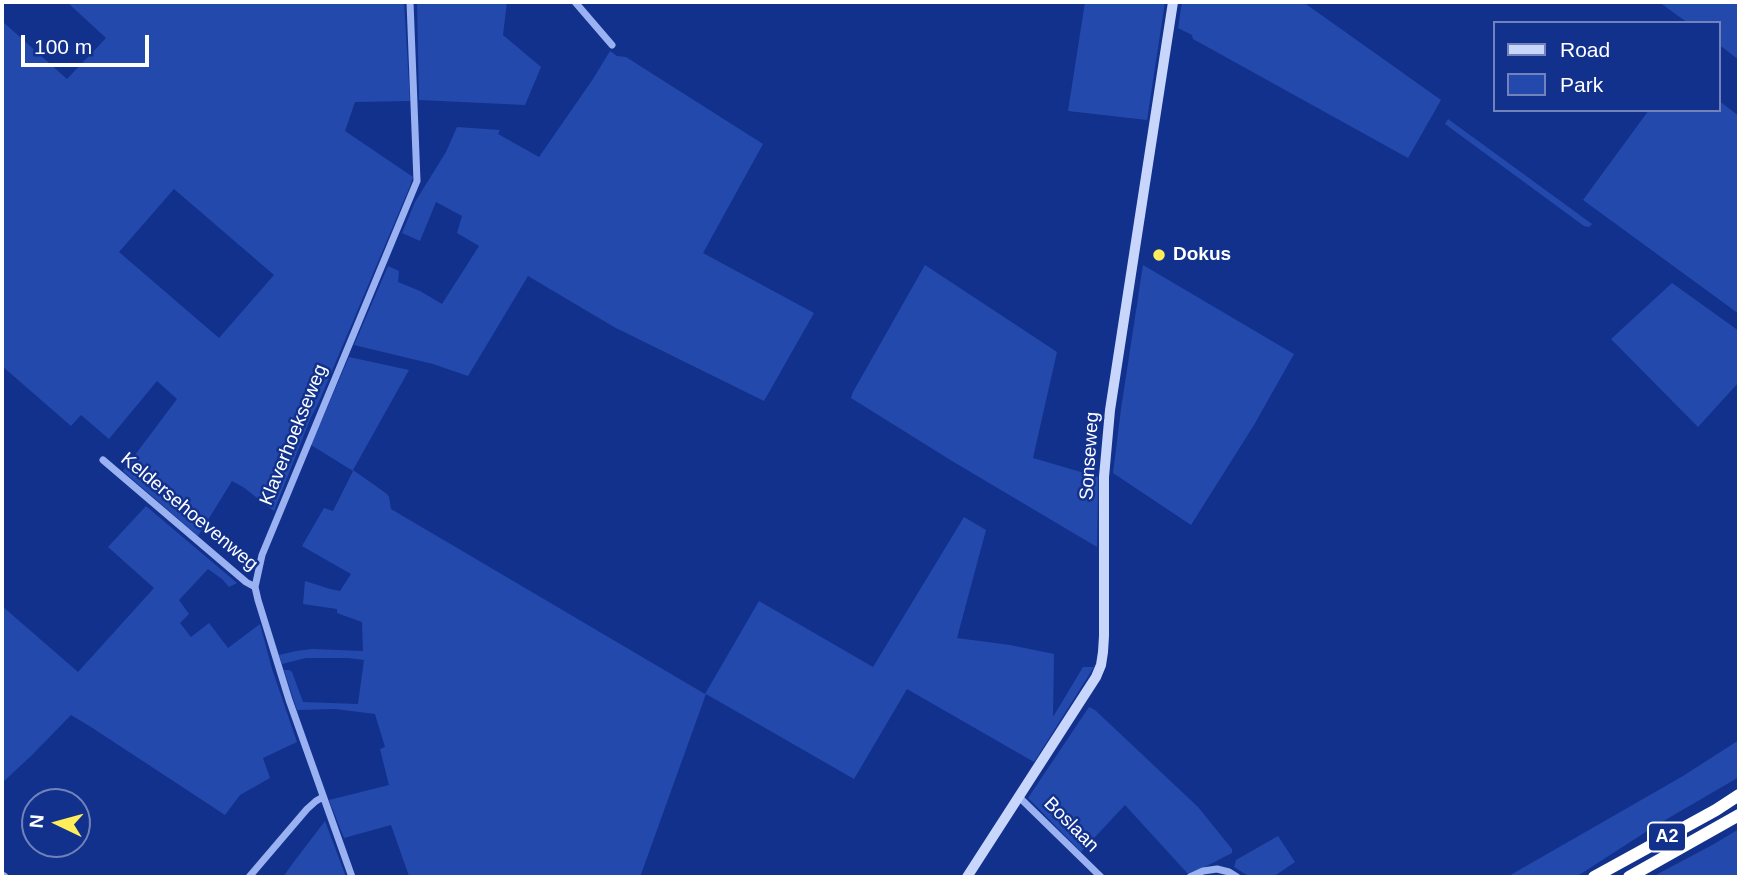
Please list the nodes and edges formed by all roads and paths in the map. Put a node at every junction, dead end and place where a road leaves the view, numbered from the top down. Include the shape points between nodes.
1 (410, 2) edge
2 (575, 2) edge
3 (1173, 2) edge
4 (612, 45) dead end
5 (103, 460) dead end
6 (255, 587) junction
7 (1739, 795) edge
8 (1018, 796) junction
9 (323, 797) junction
10 (1739, 815) edge
11 (249, 877) edge
12 (352, 877) edge
13 (967, 877) edge
14 (1101, 877) edge
15 (1190, 877) edge
16 (1237, 877) edge
17 (1594, 877) edge
18 (1629, 877) edge

1 - 6 street, Klaverhoekseweg via 417,181 262,555
2 - 4 street
3 - 8 main road, Sonseweg via 1110,410 1104,477 1103,653 1096,677
5 - 6 street, Keldersehoevenweg
6 - 9 street, Klaverhoekseweg
7 - 17 highway, A2
8 - 13 main road, Sonseweg
8 - 14 street, Boslaan
9 - 11 street via 307,809
9 - 12 street, Klaverhoekseweg
10 - 18 highway, A2
15 - 16 street via 1217,869

